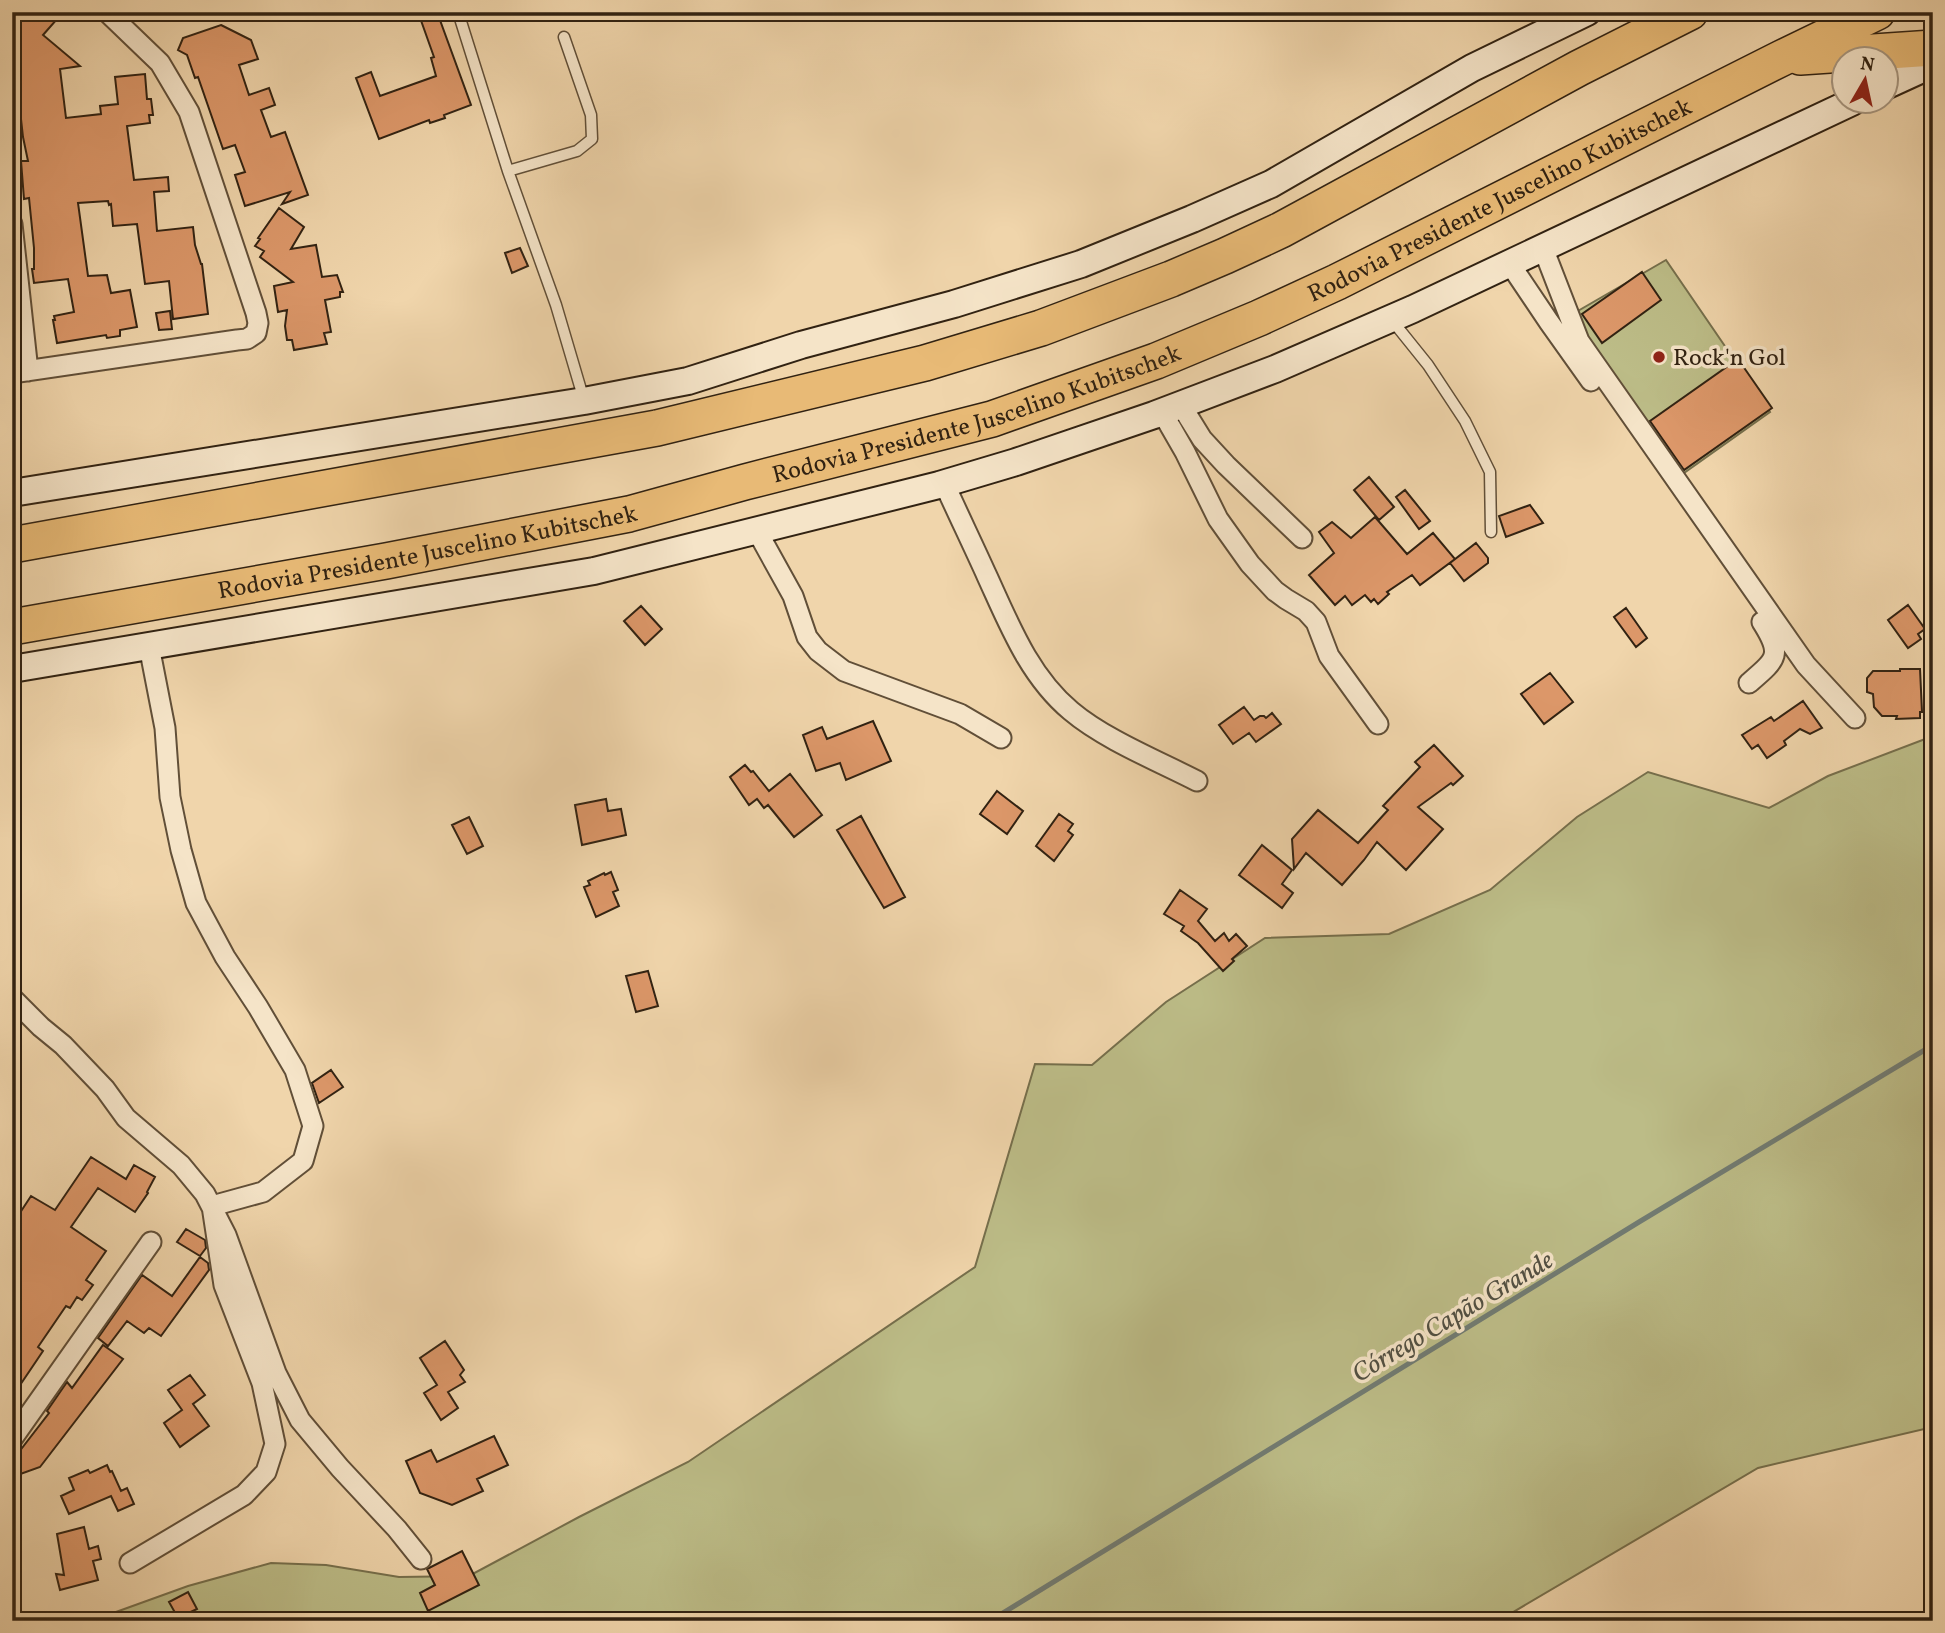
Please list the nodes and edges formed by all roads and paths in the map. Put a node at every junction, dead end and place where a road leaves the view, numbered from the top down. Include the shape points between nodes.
1 (107, 12) edge
2 (458, 12) edge
3 (1587, 12) edge
4 (1690, 12) edge
5 (1877, 12) edge
6 (564, 37) dead end
7 (1933, 48) edge
8 (1782, 58) junction
9 (1933, 64) edge
10 (1899, 80) edge
11 (1829, 113) edge
12 (508, 171) junction
13 (12, 224) edge
14 (1543, 248) junction
15 (1510, 264) junction
16 (1391, 318) junction
17 (20, 372) edge
18 (584, 401) junction
19 (1172, 409) junction
20 (944, 483) junction
21 (12, 493) edge
22 (757, 531) junction
23 (1491, 532) dead end
24 (1302, 538) dead end
25 (13, 545) edge
26 (53, 621) junction
27 (12, 627) edge
28 (12, 635) edge
29 (149, 646) junction
30 (12, 669) edge
31 (1749, 683) dead end
32 (1855, 718) dead end
33 (1377, 724) dead end
34 (1002, 738) dead end
35 (1198, 781) dead end
36 (12, 998) edge
37 (212, 1206) junction
38 (151, 1242) dead end
39 (12, 1439) edge
40 (421, 1559) dead end
41 (131, 1563) dead end

1 - 17 street via 160,63 189,111 256,313 256,333 247,339
2 - 12 lane
3 - 18 main road via 1472,68 1271,184 1081,264 688,381
4 - 25 highway via 1281,230 1225,257 1041,328 925,363 657,428
5 - 8 highway, Rodovia Presidente Juscelino Kubitschek
6 - 12 lane via 591,116 592,139 577,152
7 - 8 highway
8 - 26 highway, Rodovia Presidente Juscelino Kubitschek via 1259,318 1156,361 992,419 629,514
9 - 10 main road
11 - 14 main road
12 - 18 lane via 556,305
13 - 17 street
14 - 15 main road
14 - 32 street via 1579,341 1806,665
15 - 16 main road
15 - 31 street via 1702,531 1771,636 1775,655
16 - 19 main road
16 - 23 lane via 1457,410 1490,472
18 - 21 main road
19 - 20 main road
19 - 24 street
19 - 33 street via 1185,452 1218,519 1250,564 1316,622 1329,656
20 - 22 main road
20 - 35 street via 1011,629 1048,689 1088,723
22 - 29 main road via 594,571
22 - 34 street via 793,596 807,637 829,661 844,671 960,714
26 - 27 highway, Rodovia Presidente Juscelino Kubitschek
26 - 28 highway
29 - 30 main road
29 - 37 street via 165,728 170,797 196,903 295,1070 313,1126 303,1161 263,1192
36 - 37 street via 97,1080 126,1118 181,1164
37 - 40 street via 276,1373 300,1420
37 - 41 street via 224,1285 262,1383 275,1444 266,1472 244,1495
38 - 39 street

